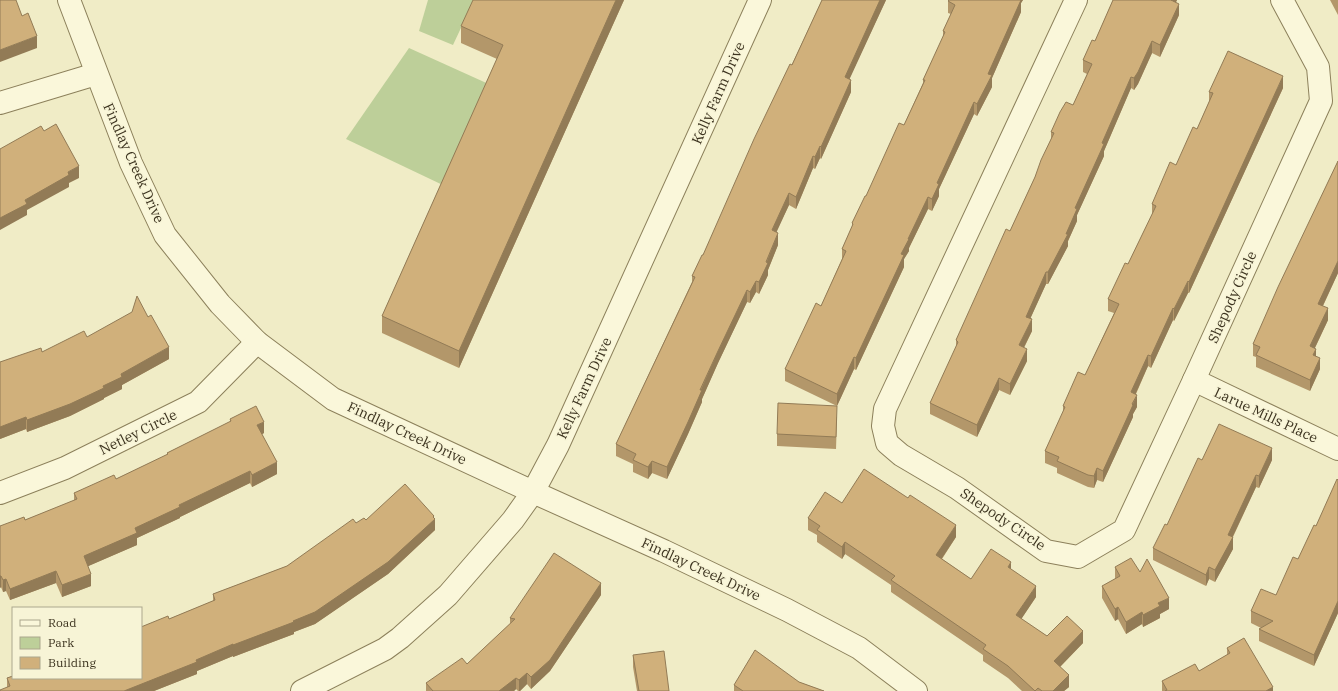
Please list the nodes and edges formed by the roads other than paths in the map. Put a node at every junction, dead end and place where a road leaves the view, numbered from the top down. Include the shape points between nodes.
1 (69, 0) edge
2 (760, 0) edge
3 (1076, 0) edge
4 (1282, 0) edge
5 (96, 74) junction
6 (0, 103) edge
7 (257, 342) junction
8 (1194, 380) junction
9 (1338, 449) edge
10 (533, 492) junction
11 (0, 493) edge
12 (302, 691) edge
13 (916, 691) edge

1 - 5 street, Findlay Creek Drive
2 - 10 street, Kelly Farm Drive via 558,445
3 - 8 street, Shepody Circle via 886,409 883,426 887,443 901,455 957,488 1046,551 1078,556 1124,530
4 - 8 street, Shepody Circle via 1318,67 1321,101
5 - 6 street
5 - 7 street, Findlay Creek Drive via 130,163 166,235 220,304
7 - 10 street, Findlay Creek Drive via 333,399
7 - 11 street, Netley Circle via 198,402 65,468
8 - 9 street, Larue Mills Place
10 - 12 street, Kelly Farm Drive via 513,520 448,595 400,638 370,657
10 - 13 street, Findlay Creek Drive via 664,551 813,624 859,648

